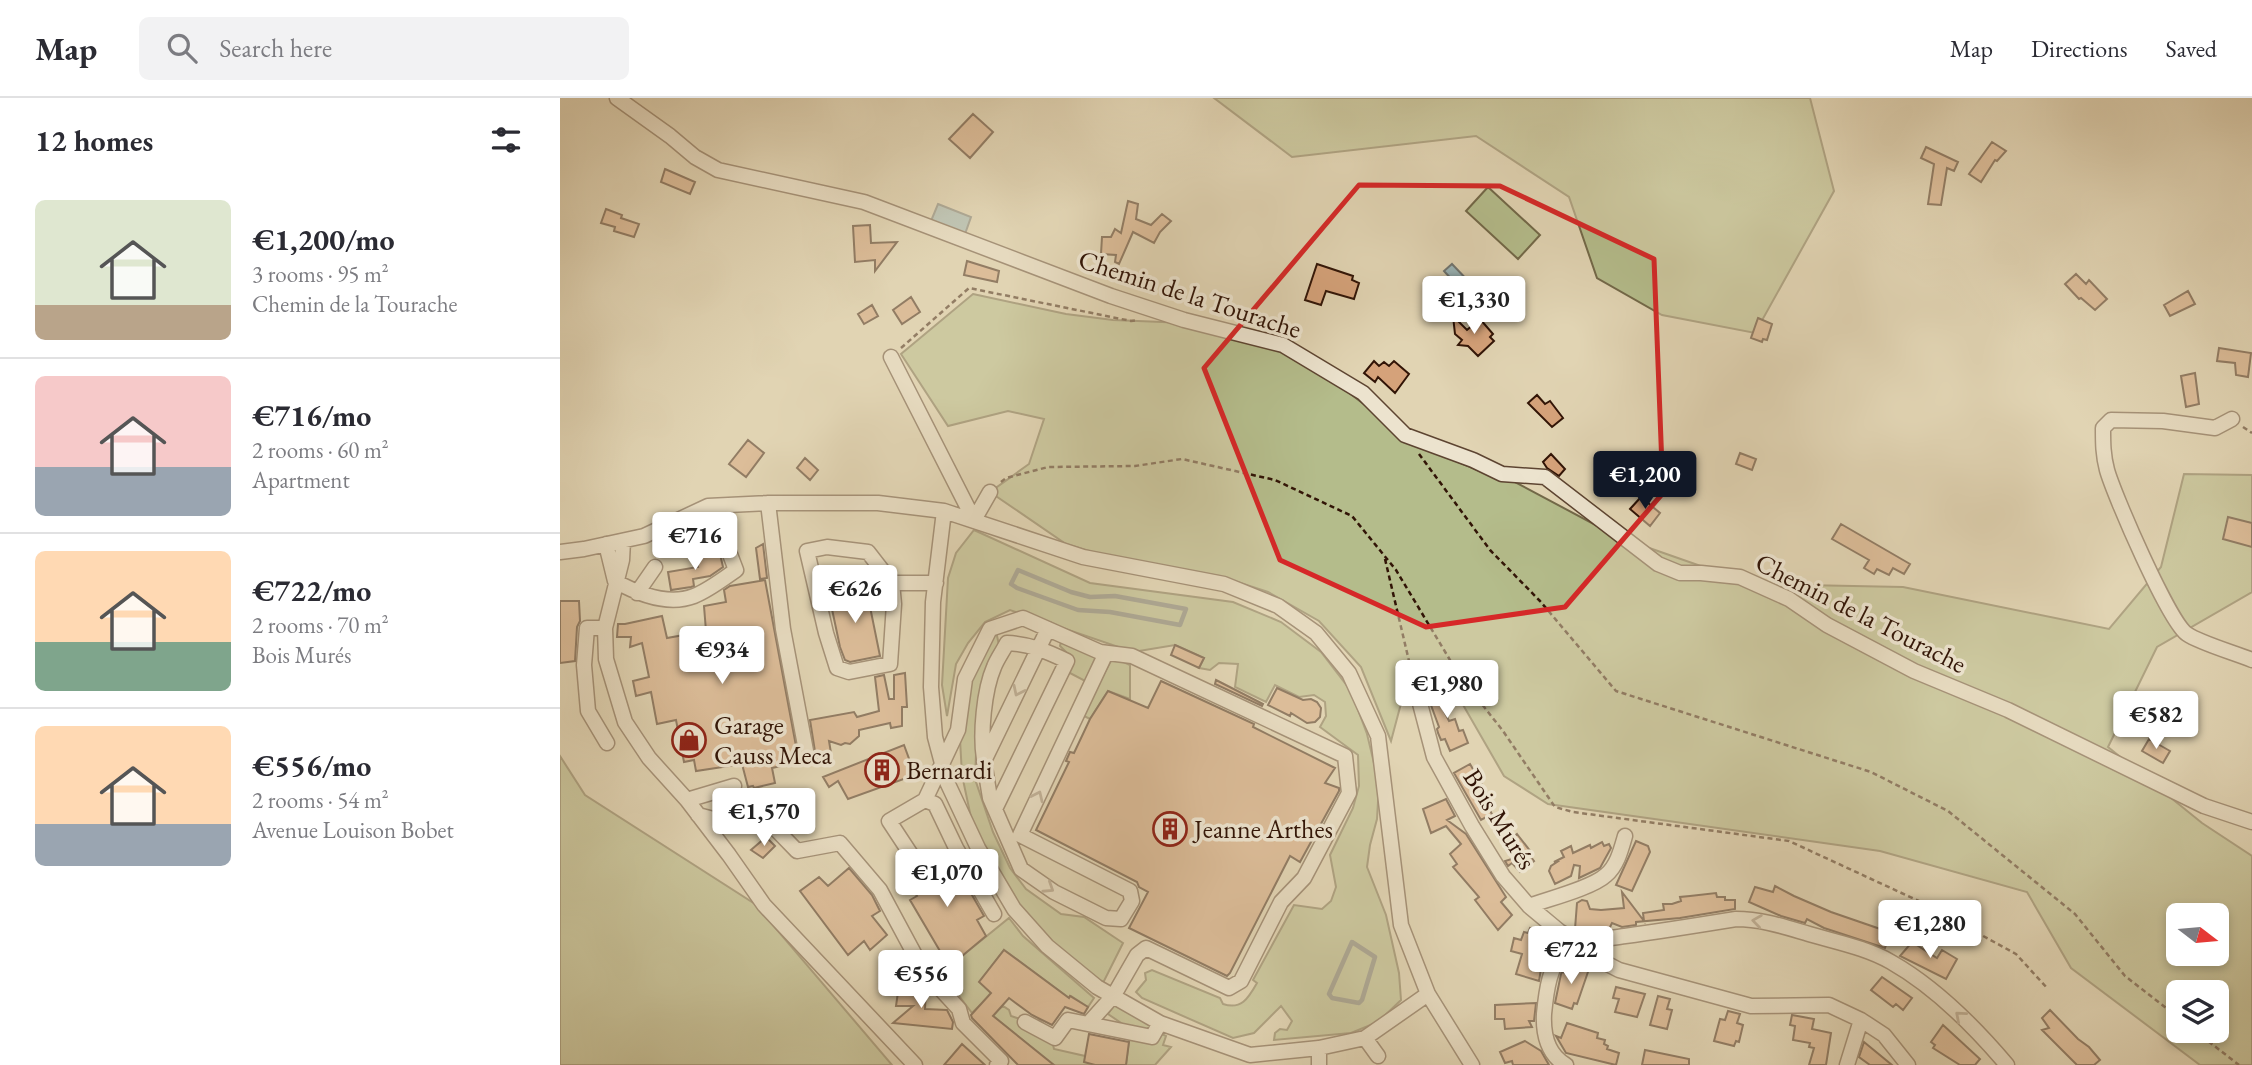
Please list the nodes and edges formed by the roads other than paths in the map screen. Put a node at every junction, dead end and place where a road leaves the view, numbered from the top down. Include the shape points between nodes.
1 (617, 98) edge
2 (891, 357) road end
3 (2232, 419) dead end
4 (990, 492) road end
5 (768, 503) junction
6 (944, 511) junction
7 (974, 520) junction
8 (723, 536) dead end
9 (623, 541) junction
10 (606, 544) junction
11 (560, 552) edge
12 (655, 567) dead end
13 (615, 581) junction
14 (892, 583) junction
15 (936, 583) junction
16 (637, 593) junction
17 (605, 628) junction
18 (1048, 629) junction
19 (1039, 647) junction
20 (1107, 653) junction
21 (2252, 660) edge
22 (610, 673) junction
23 (1412, 673) road end
24 (586, 682) junction
25 (607, 743) dead end
26 (807, 756) dead end
27 (984, 761) junction
28 (942, 764) junction
29 (734, 786) dead end
30 (687, 800) junction
31 (925, 800) junction
32 (995, 809) junction
33 (698, 815) junction
34 (2252, 822) edge
35 (1625, 836) dead end
36 (912, 856) dead end
37 (1529, 906) junction
38 (994, 914) dead end
39 (1581, 944) junction
40 (1428, 994) junction
41 (1114, 995) junction
42 (1861, 1020) junction
43 (1025, 1022) dead end
44 (1160, 1023) junction
45 (1088, 1024) junction
46 (1365, 1038) junction
47 (1319, 1048) junction
48 (1378, 1056) dead end
49 (1251, 1060) edge
50 (915, 1065) edge
51 (997, 1065) edge
52 (1319, 1065) edge
53 (1472, 1065) edge
54 (1566, 1065) edge
55 (1847, 1065) edge
56 (1908, 1065) edge
57 (2007, 1065) edge

1 - 34 street, Chemin de la Tourache via 718,170 864,202 1111,296 1283,345 1363,393 1405,435 1502,474 1545,477 1658,564 1680,573 1740,577 1789,599 1827,625 1914,671 2008,710 2204,806
2 - 7 street
3 - 21 street via 2215,428 2111,421 2104,428 2102,451 2150,572 2176,623 2187,634
4 - 7 street
5 - 6 street via 878,503
5 - 9 street via 708,506
5 - 26 street via 783,629
6 - 7 street
6 - 15 street
7 - 40 street via 1083,557 1224,584 1278,606 1316,633 1349,673 1378,736 1401,925
8 - 16 street via 736,570 691,598 663,599
9 - 10 street
9 - 13 street
10 - 11 street
10 - 13 street
12 - 16 street
13 - 16 street
13 - 17 street
14 - 14 street via 868,552 827,547 807,551 837,668 849,672 890,664
14 - 15 street
15 - 28 street via 930,687
17 - 22 street
17 - 24 street via 587,628
18 - 19 street
18 - 20 street
18 - 28 street via 1023,618 990,629 965,679 958,730
19 -> 27 street
19 - 27 street via 1007,643 993,669 986,700
19 - 32 street via 1067,661
32 -> 20 street via 1020,869 1106,918 1121,919 1132,901 1130,891 1020,835
20 - 41 street via 1132,656 1345,756 1349,793 1304,878 1281,902 1241,981 1229,988 1146,948
22 - 24 street
22 - 30 street via 625,722 649,758
23 - 37 street, Bois Murés via 1434,757 1503,876
24 - 25 street via 588,711
27 - 32 street
28 - 31 street
28 - 41 street via 978,848 1014,909 1047,947
29 - 30 street
30 - 33 street
31 - 36 street via 889,821
31 - 38 street via 935,804
33 - 50 street via 764,905
33 - 51 street via 718,820 742,807 765,818 797,851 840,843 880,890 923,970 959,1009 963,1023 1001,1060
35 - 37 street, Bois Murés via 1618,859 1606,875
37 - 39 street, Bois Murés
39 - 42 street, Bois Murés via 1592,956 1619,970 1751,1006 1829,1005
39 - 54 street via 1557,961 1546,995 1546,1040 1557,1060
57 -> 39 street via 1980,1033 1890,961 1758,919
40 - 46 street
40 - 53 street
41 - 44 street
41 - 45 street
42 - 55 street
42 - 56 street, Bois Murés via 1884,1035
43 - 45 street via 1055,1038 1068,1020
44 - 45 street via 1152,1037
44 - 49 street
46 - 47 street
46 - 48 street
47 - 49 street
47 - 52 street

